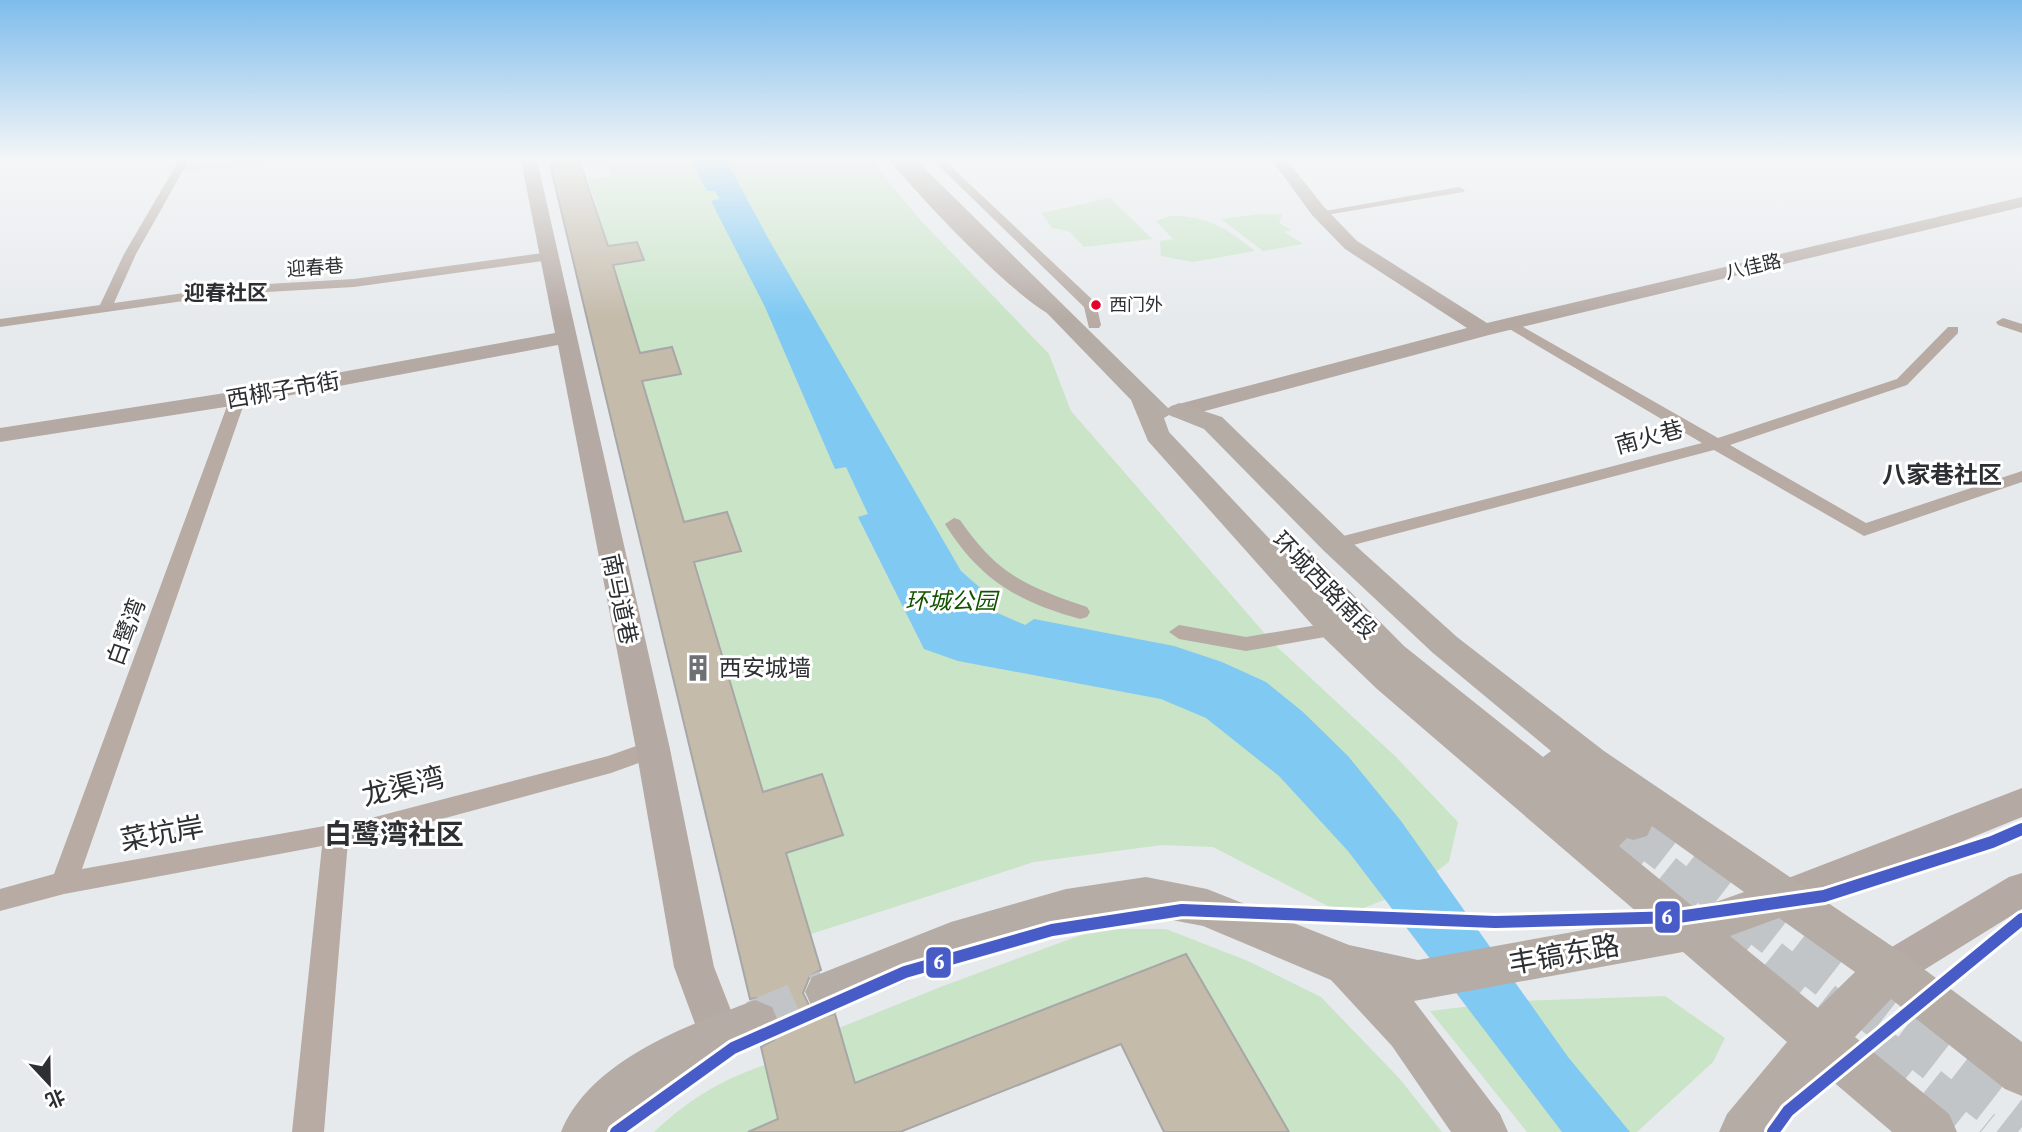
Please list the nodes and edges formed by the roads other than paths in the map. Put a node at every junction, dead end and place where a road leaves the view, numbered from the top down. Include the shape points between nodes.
1 (154, 213) edge
2 (541, 213) edge
3 (945, 213) edge
4 (959, 213) edge
5 (979, 213) edge
6 (993, 213) edge
7 (1320, 213) edge
8 (1977, 213) edge
9 (550, 256) junction
10 (105, 308) junction
11 (1059, 315) junction
12 (2003, 322) dead end
13 (0, 323) edge
14 (1511, 324) junction
15 (1094, 325) junction
16 (2022, 329) edge
17 (1483, 330) junction
18 (1954, 330) dead end
19 (564, 338) junction
20 (238, 398) junction
21 (1144, 399) junction
22 (1179, 411) junction
23 (0, 435) edge
24 (1716, 444) junction
25 (2022, 476) edge
26 (954, 524) dead end
27 (1335, 544) junction
28 (1080, 612) dead end
29 (1335, 629) junction
30 (1179, 632) dead end
31 (653, 749) junction
32 (2022, 802) edge
33 (336, 833) junction
34 (64, 883) junction
35 (2022, 889) edge
36 (1784, 897) junction
37 (0, 900) edge
38 (1690, 931) junction
39 (1346, 965) junction
40 (1889, 970) junction
41 (828, 992) tunnel mouth
42 (738, 1030) joint
43 (1819, 1040) junction
44 (2022, 1043) edge
45 (2022, 1072) edge
46 (308, 1132) edge
47 (587, 1132) edge
48 (1482, 1132) edge
49 (1745, 1132) edge
50 (1895, 1132) edge
51 (1931, 1132) edge

1 - 10 street
2 - 9 street, 南马道巷
3 - 11 street, 环城西路南段 via 1019,289
4 - 11 main road, 环城西路南段
5 - 15 main road, 环城西路南段
6 - 15 street, 环城西路南段 via 1091,306
7 - 17 street via 1351,245
8 - 14 street, 八佳路
9 - 10 street, 迎春巷 via 354,284 233,290
9 - 19 street, 南马道巷
10 - 13 street, 迎春巷
11 - 21 main road, 环城西路南段
12 - 16 street
14 - 17 street, 八佳路
14 - 24 street
15 - 22 main road, 环城西路南段
17 - 22 street, 八佳路
18 - 24 street, 南火巷 via 1902,382
19 - 20 street, 西梆子市街
19 - 31 street, 南马道巷
20 - 23 street, 西梆子市街
20 - 34 street, 白鹭湾
21 - 22 main road, 环城西路南段 via 1392,654 1621,828 1414,645
21 - 29 main road via 1157,435
22 - 27 main road via 1213,423
24 - 25 street via 1864,530
24 - 27 street, 南火巷
26 - 28 street via 988,572 1032,595
27 - 36 main road via 1444,645 1590,761
29 - 30 street via 1246,644
29 - 38 main road
31 - 33 street, 龙渠湾 via 375,827
31 - 42 street, 南马道巷 via 694,967
32 - 36 street, 丰镐东路
33 - 34 street, 菜坑岸
33 - 46 street
34 - 37 street, 菜坑岸
35 - 40 street
36 - 38 main road, 丰镐东路
36 - 40 main road
38 - 39 main road, 丰镐东路 via 1418,981
38 - 43 main road
39 - 41 main road via 1207,908 1146,897 1066,908 951,942
39 - 48 main road via 1409,1030
40 - 43 main road
40 - 44 street
40 - 45 main road
42 - 47 main road via 650,1072 608,1105
43 - 49 main road
43 - 50 street
43 - 51 main road

